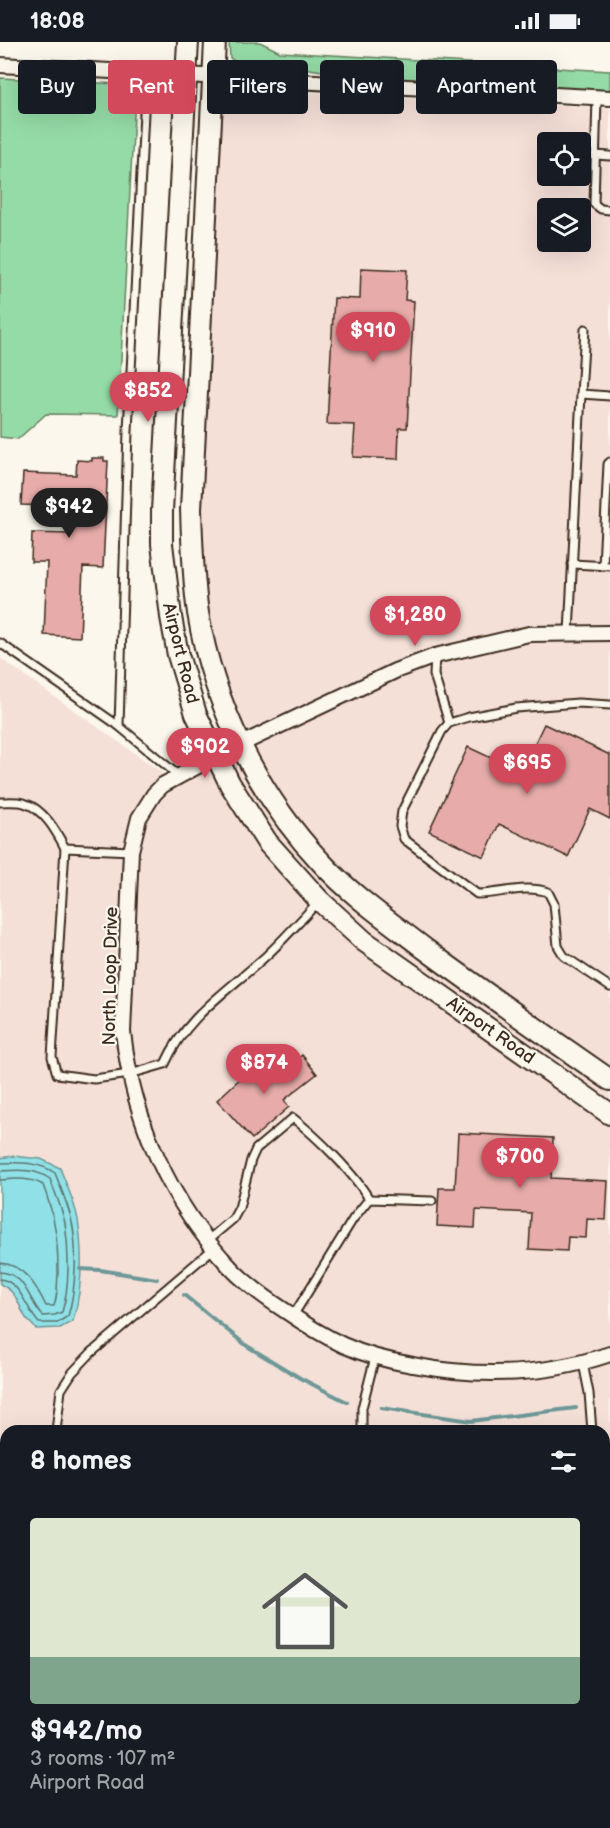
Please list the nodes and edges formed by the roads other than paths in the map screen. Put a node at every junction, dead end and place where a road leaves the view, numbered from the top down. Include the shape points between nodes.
1 (188, 42) edge
2 (215, 42) edge
3 (186, 60) edge
4 (214, 60) edge
5 (0, 65) edge
6 (108, 71) edge
7 (308, 81) edge
8 (604, 98) edge
9 (144, 114) edge
10 (183, 114) edge
11 (211, 114) edge
12 (596, 155) junction
13 (610, 156) edge
14 (610, 210) edge
15 (585, 329) dead end
16 (581, 394) junction
17 (610, 396) edge
18 (610, 462) edge
19 (572, 564) junction
20 (607, 566) edge
21 (569, 633) junction
22 (610, 633) edge
23 (0, 643) edge
24 (435, 656) junction
25 (610, 705) edge
26 (449, 723) junction
27 (119, 726) junction
28 (240, 745) junction
29 (216, 756) junction
30 (179, 776) junction
31 (0, 802) edge
32 (65, 848) junction
33 (131, 851) junction
34 (319, 900) junction
35 (610, 987) edge
36 (130, 1074) junction
37 (610, 1080) edge
38 (610, 1114) edge
39 (369, 1198) junction
40 (432, 1202) dead end
41 (211, 1244) junction
42 (293, 1316) junction
43 (610, 1354) edge
44 (375, 1357) junction
45 (583, 1362) junction
46 (57, 1425) edge
47 (362, 1425) edge
48 (592, 1425) edge

1 - 3 main road, Airport Road
2 - 4 main road, Airport Road
5 - 6 street
7 - 8 street
8 - 12 lane
9 - 27 lane via 128,431
10 - 29 main road, Airport Road via 162,544 178,655 196,714
11 - 28 main road, Airport Road via 192,544 198,613 206,649
12 - 13 lane
12 - 14 lane via 594,204
15 - 16 lane
16 - 17 lane
16 - 19 lane
18 - 20 lane
19 - 20 lane
19 - 21 lane
21 - 22 street, North Loop Drive
21 - 24 street, North Loop Drive via 529,634
23 - 27 lane
24 - 26 lane via 434,675
24 - 28 street, North Loop Drive
25 - 26 lane via 578,703 516,708
26 - 35 lane via 402,811 400,826 404,839 477,894 535,887 548,892 554,904 558,946 564,956
27 - 30 lane
28 - 29 street, North Loop Drive
28 - 37 main road, Airport Road via 295,831 359,899
29 - 30 street, North Loop Drive
29 - 34 main road, Airport Road via 267,842
30 - 33 street, North Loop Drive via 163,785 145,806
31 - 32 lane via 26,804 36,810 53,825
32 - 33 lane
32 - 36 lane via 52,1057 57,1074 94,1079
33 - 36 street, North Loop Drive via 123,1032
34 - 36 lane via 266,956 192,1020 173,1045 165,1064
34 - 38 main road, Airport Road via 364,941
36 - 41 street, North Loop Drive via 147,1134 161,1166 178,1199
39 - 40 lane
39 - 41 lane via 361,1185 293,1118 256,1149 239,1208
39 - 42 lane
41 - 42 street, North Loop Drive via 231,1268
41 - 46 lane via 72,1373 61,1390
42 - 44 street, North Loop Drive
43 - 45 street, North Loop Drive
44 - 45 street, North Loop Drive via 477,1374 549,1370
44 - 47 lane via 362,1408
45 - 48 lane

